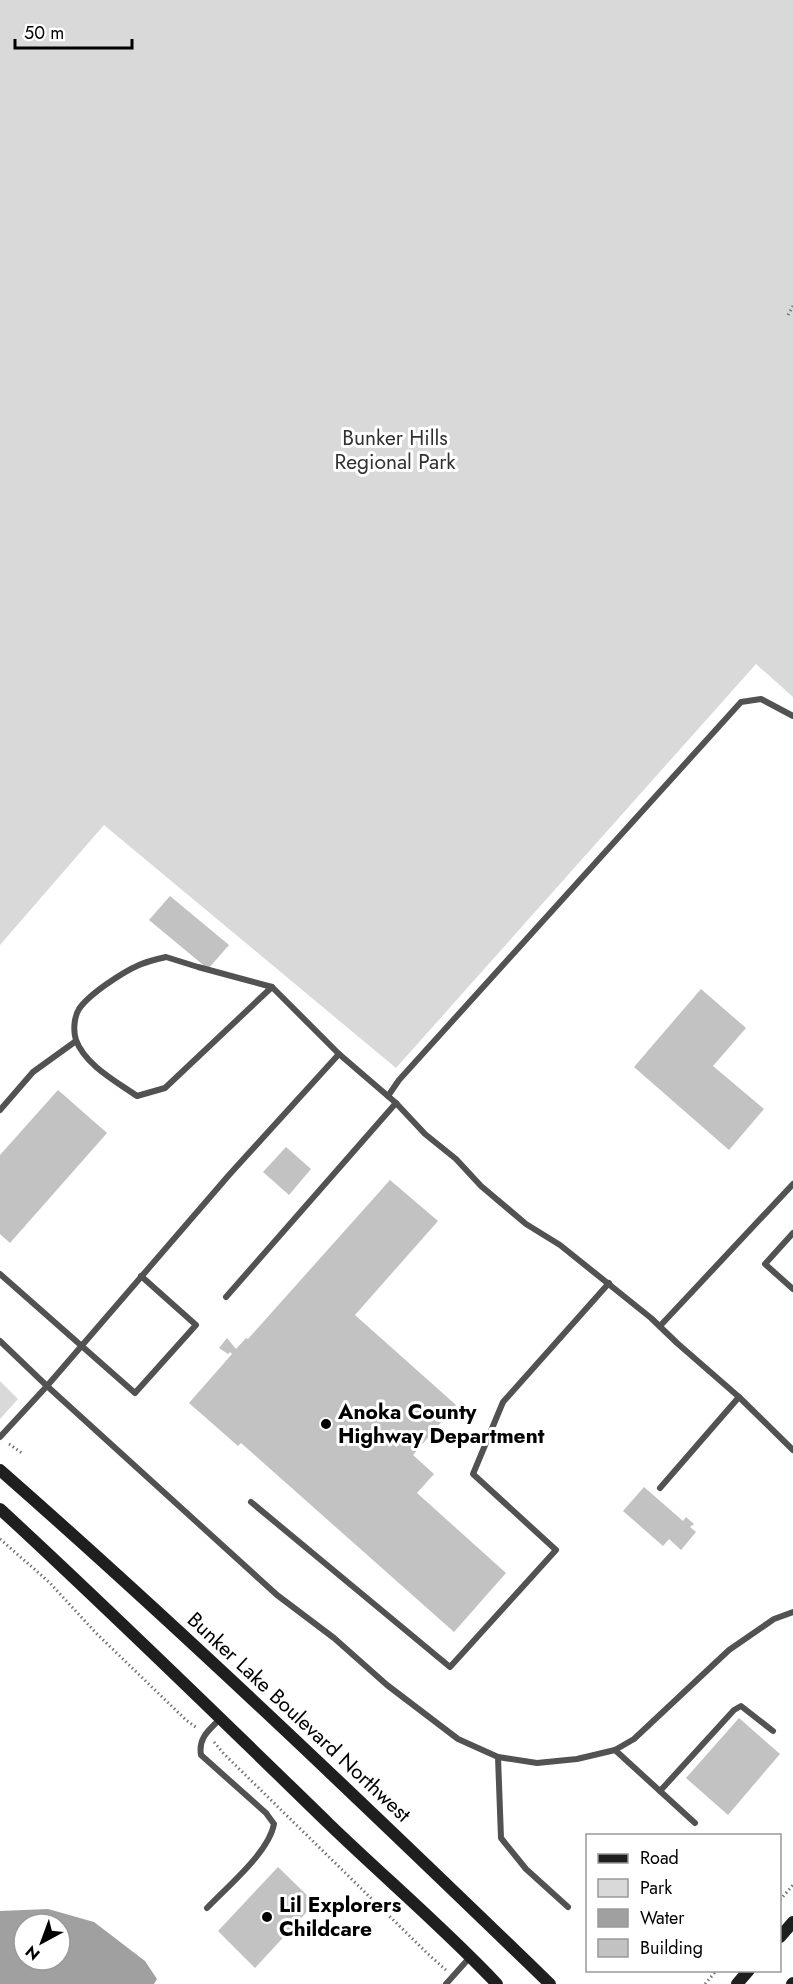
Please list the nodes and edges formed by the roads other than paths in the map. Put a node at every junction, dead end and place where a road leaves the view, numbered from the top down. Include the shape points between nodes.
1 (793, 716) edge
2 (272, 987) junction
3 (76, 1041) junction
4 (339, 1054) junction
5 (388, 1096) junction
6 (396, 1104) junction
7 (0, 1110) edge
8 (793, 1184) edge
9 (793, 1233) edge
10 (0, 1274) edge
11 (141, 1276) junction
12 (609, 1283) junction
13 (793, 1289) edge
14 (226, 1297) dead end
15 (660, 1326) junction
16 (0, 1341) edge
17 (81, 1346) junction
18 (46, 1386) junction
19 (739, 1397) junction
20 (0, 1437) edge
21 (793, 1450) edge
22 (0, 1470) edge
23 (660, 1488) dead end
24 (251, 1502) dead end
25 (0, 1509) edge
26 (793, 1612) edge
27 (220, 1719) junction
28 (773, 1731) dead end
29 (615, 1750) junction
30 (498, 1757) junction
31 (660, 1791) junction
32 (695, 1823) dead end
33 (568, 1907) dead end
34 (207, 1908) dead end
35 (793, 1922) edge
36 (781, 1936) edge
37 (471, 1956) junction
38 (748, 1972) edge
39 (446, 1984) edge
40 (497, 1984) edge
41 (550, 1984) edge
42 (737, 1984) edge

1 - 5 lane via 761,699 741,702
2 - 3 lane via 166,957 139,965 102,987 79,1009 74,1026
2 - 3 lane via 165,1088 137,1096 88,1059
2 - 4 lane
3 - 7 lane via 33,1072
4 - 5 lane
4 - 11 lane
5 - 6 lane
6 - 12 lane via 508,1209
6 - 14 lane
8 - 15 lane
9 - 13 lane via 765,1264
10 - 17 lane
11 - 17 lane
11 - 17 lane via 196,1325 135,1393
12 - 15 lane
12 - 24 lane via 502,1402 473,1474 555,1550 450,1666
15 - 19 lane
16 - 18 lane
17 - 18 lane
18 - 20 lane
18 - 30 lane via 277,1595 458,1738
19 - 21 lane
19 - 23 lane
22 - 41 main road, Bunker Lake Boulevard Northwest via 331,1772
25 - 27 main road
26 - 29 lane via 774,1619 729,1650 634,1739
27 - 34 lane via 205,1734 199,1746 201,1755 274,1824 261,1851
27 - 37 main road
28 - 31 lane via 741,1706
29 - 30 lane via 537,1763
29 - 31 lane
30 - 33 lane via 501,1838 526,1869
31 - 32 lane
35 - 36 main road
37 - 39 lane
37 - 40 main road
38 - 42 main road

